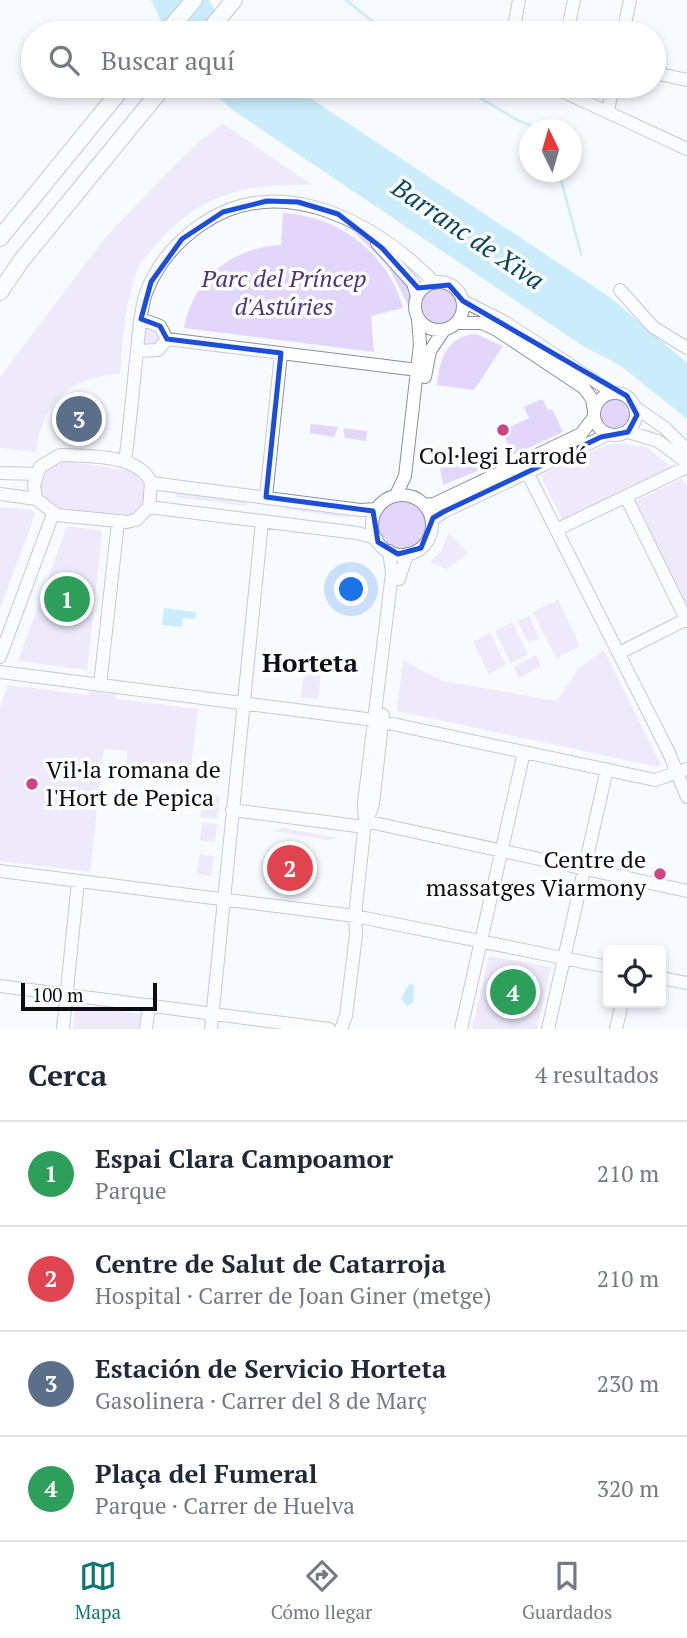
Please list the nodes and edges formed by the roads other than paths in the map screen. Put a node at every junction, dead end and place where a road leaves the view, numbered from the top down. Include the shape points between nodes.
1 (194, 0) edge
2 (234, 0) edge
3 (519, 0) edge
4 (574, 0) edge
5 (630, 0) edge
6 (176, 21) edge
7 (217, 21) edge
8 (515, 21) edge
9 (570, 21) edge
10 (626, 21) edge
11 (666, 76) edge
12 (687, 80) edge
13 (114, 98) edge
14 (154, 98) edge
15 (580, 98) edge
16 (610, 98) edge
17 (608, 111) junction
18 (687, 149) edge
19 (355, 225) junction
20 (0, 238) edge
21 (435, 283) junction
22 (620, 290) dead end
23 (0, 292) edge
24 (417, 296) junction
25 (463, 301) junction
26 (141, 319) junction
27 (418, 319) junction
28 (457, 323) junction
29 (444, 330) junction
30 (167, 339) junction
31 (684, 346) edge
32 (137, 351) junction
33 (281, 354) junction
34 (421, 371) junction
35 (613, 393) junction
36 (636, 408) junction
37 (594, 414) junction
38 (628, 432) junction
39 (609, 434) junction
40 (687, 450) edge
41 (125, 462) junction
42 (687, 465) edge
43 (527, 472) junction
44 (0, 473) edge
45 (37, 474) junction
46 (151, 483) junction
47 (0, 494) edge
48 (396, 495) junction
49 (266, 497) junction
50 (414, 497) junction
51 (626, 497) junction
52 (36, 499) junction
53 (425, 505) junction
54 (149, 507) junction
55 (377, 509) junction
56 (53, 514) junction
57 (432, 520) junction
58 (118, 522) junction
59 (262, 522) junction
60 (556, 530) junction
61 (376, 538) junction
62 (390, 551) junction
63 (407, 554) junction
64 (687, 620) edge
65 (619, 653) junction
66 (0, 657) edge
67 (0, 672) edge
68 (100, 685) junction
69 (243, 703) junction
70 (378, 721) junction
71 (524, 752) junction
72 (607, 769) junction
73 (682, 772) edge
74 (687, 797) edge
75 (232, 810) junction
76 (365, 824) junction
77 (501, 850) junction
78 (584, 869) junction
79 (0, 871) edge
80 (78, 881) junction
81 (687, 891) edge
82 (222, 899) junction
83 (355, 916) junction
84 (481, 941) junction
85 (564, 958) junction
86 (603, 966) edge
87 (666, 979) edge
88 (687, 983) edge
89 (0, 986) edge
90 (66, 994) junction
91 (149, 1005) junction
92 (621, 1008) edge
93 (211, 1014) junction
94 (255, 1024) edge
95 (295, 1027) edge
96 (62, 1029) edge
97 (146, 1029) edge
98 (211, 1029) edge
99 (329, 1029) edge
100 (340, 1029) edge
101 (461, 1029) edge
102 (548, 1029) edge
103 (616, 1029) edge

1 - 6 main road
2 - 7 main road
3 - 8 street
4 - 9 street
5 - 10 street
11 - 12 street
13 - 20 main road
14 - 23 main road
15 - 17 street
16 - 17 street
17 - 18 street
19 - 21 street via 410,258
19 - 24 street via 400,267 415,285
19 - 26 street via 328,210 290,201 254,203 223,212 171,250 151,282
21 - 24 street
21 - 25 street via 449,285
22 - 31 street via 653,327
24 - 27 street
25 - 28 street
25 - 35 street via 503,321
26 - 30 street via 160,326
26 - 32 street
27 - 29 street via 429,328
27 - 34 street
28 - 29 street
28 - 37 street via 482,323 497,330 584,388 592,399
29 - 34 street
30 - 32 street via 158,350
30 - 33 street
32 - 41 street
33 - 34 street
33 - 49 street
34 - 48 street via 405,476
34 - 50 street
35 - 36 street via 627,396
35 - 37 street via 601,398
36 - 38 street
36 - 40 street
37 - 39 street via 599,428
37 - 53 street via 581,434
38 - 39 street
38 - 42 street via 658,441
39 - 43 street
41 - 45 street via 60,455 44,462
41 - 46 street via 141,468
42 - 51 street
43 - 57 street
43 - 60 street
44 - 45 street
45 - 52 street
46 - 49 street
46 - 54 street
47 - 52 street
48 - 50 street
48 - 55 street
49 - 55 street
50 - 53 street
51 - 60 street
51 - 64 street
52 - 56 street
53 - 57 street
54 - 58 street via 136,520
54 - 59 street
55 - 61 street via 373,520
56 - 58 street
56 - 66 street
57 - 63 street via 426,543
58 - 68 street
59 - 61 street
59 - 69 street
60 - 65 street
61 - 62 street
62 - 63 street
62 - 70 street via 392,573
63 - 70 street
64 - 65 street
65 - 73 street
67 - 68 street
68 - 69 street
69 - 70 street
69 - 75 street
70 - 71 street
70 - 76 street via 364,803
71 - 72 street
71 - 77 street
72 - 73 street via 655,780
72 - 78 street
73 - 74 street
75 - 76 street
75 - 82 street
76 - 77 street
76 - 83 street
77 - 78 street
77 - 84 street
78 - 81 street
78 - 85 street
79 - 80 street
80 - 82 street
80 - 90 street
82 - 83 street
82 - 93 street
83 - 84 street
83 - 100 street via 346,1016
84 - 85 street
84 - 101 street
85 - 86 street
85 - 102 street
87 - 88 street
89 - 90 street
90 - 91 street
90 - 96 street
91 - 93 street
91 - 97 street
92 - 103 street
93 - 94 street
93 - 98 street
94 - 95 street
95 - 99 street

